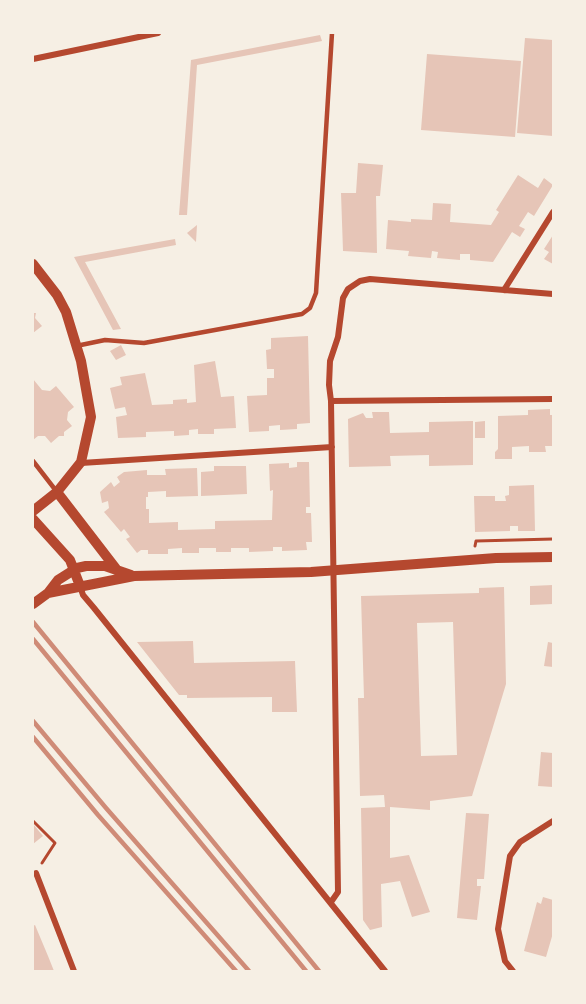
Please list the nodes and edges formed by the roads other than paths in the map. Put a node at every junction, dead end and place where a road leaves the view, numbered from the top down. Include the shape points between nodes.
1 (158, 33) edge
2 (332, 33) edge
3 (33, 59) edge
4 (553, 212) edge
5 (33, 264) edge
6 (504, 290) junction
7 (553, 294) edge
8 (76, 346) junction
9 (553, 399) edge
10 (331, 400) junction
11 (332, 447) junction
12 (33, 461) edge
13 (80, 464) junction
14 (57, 492) junction
15 (33, 511) edge
16 (33, 519) edge
17 (101, 549) junction
18 (553, 557) edge
19 (105, 566) junction
20 (74, 569) junction
21 (117, 570) junction
22 (333, 570) junction
23 (134, 576) junction
24 (96, 583) junction
25 (80, 586) junction
26 (48, 592) junction
27 (33, 604) edge
28 (553, 821) edge
29 (36, 873) road end
30 (331, 902) junction
31 (74, 971) edge
32 (385, 971) edge
33 (513, 971) edge

1 - 3 street
2 - 8 lane via 316,293 310,308 302,314 144,343 105,340
4 - 6 street
5 - 8 street via 66,312
6 - 7 street
6 - 10 street via 360,281 344,298 330,361
8 - 13 street via 91,417
9 - 10 street
10 - 11 street
11 - 13 street
11 - 22 street
12 - 14 lane
13 - 14 street
14 - 15 street
14 - 17 street
16 - 20 street via 64,552
17 - 19 street
17 - 21 street
18 - 22 street
19 - 20 street
19 - 21 street
19 - 24 street
20 - 25 street
20 - 26 street
21 - 23 street
22 - 23 street
22 - 30 street via 338,892
23 - 24 street
24 - 25 street
25 - 26 street
25 - 30 street via 83,595
26 - 27 street
28 - 33 street via 520,842 510,856 498,929 505,961
29 - 31 street
30 - 32 street

